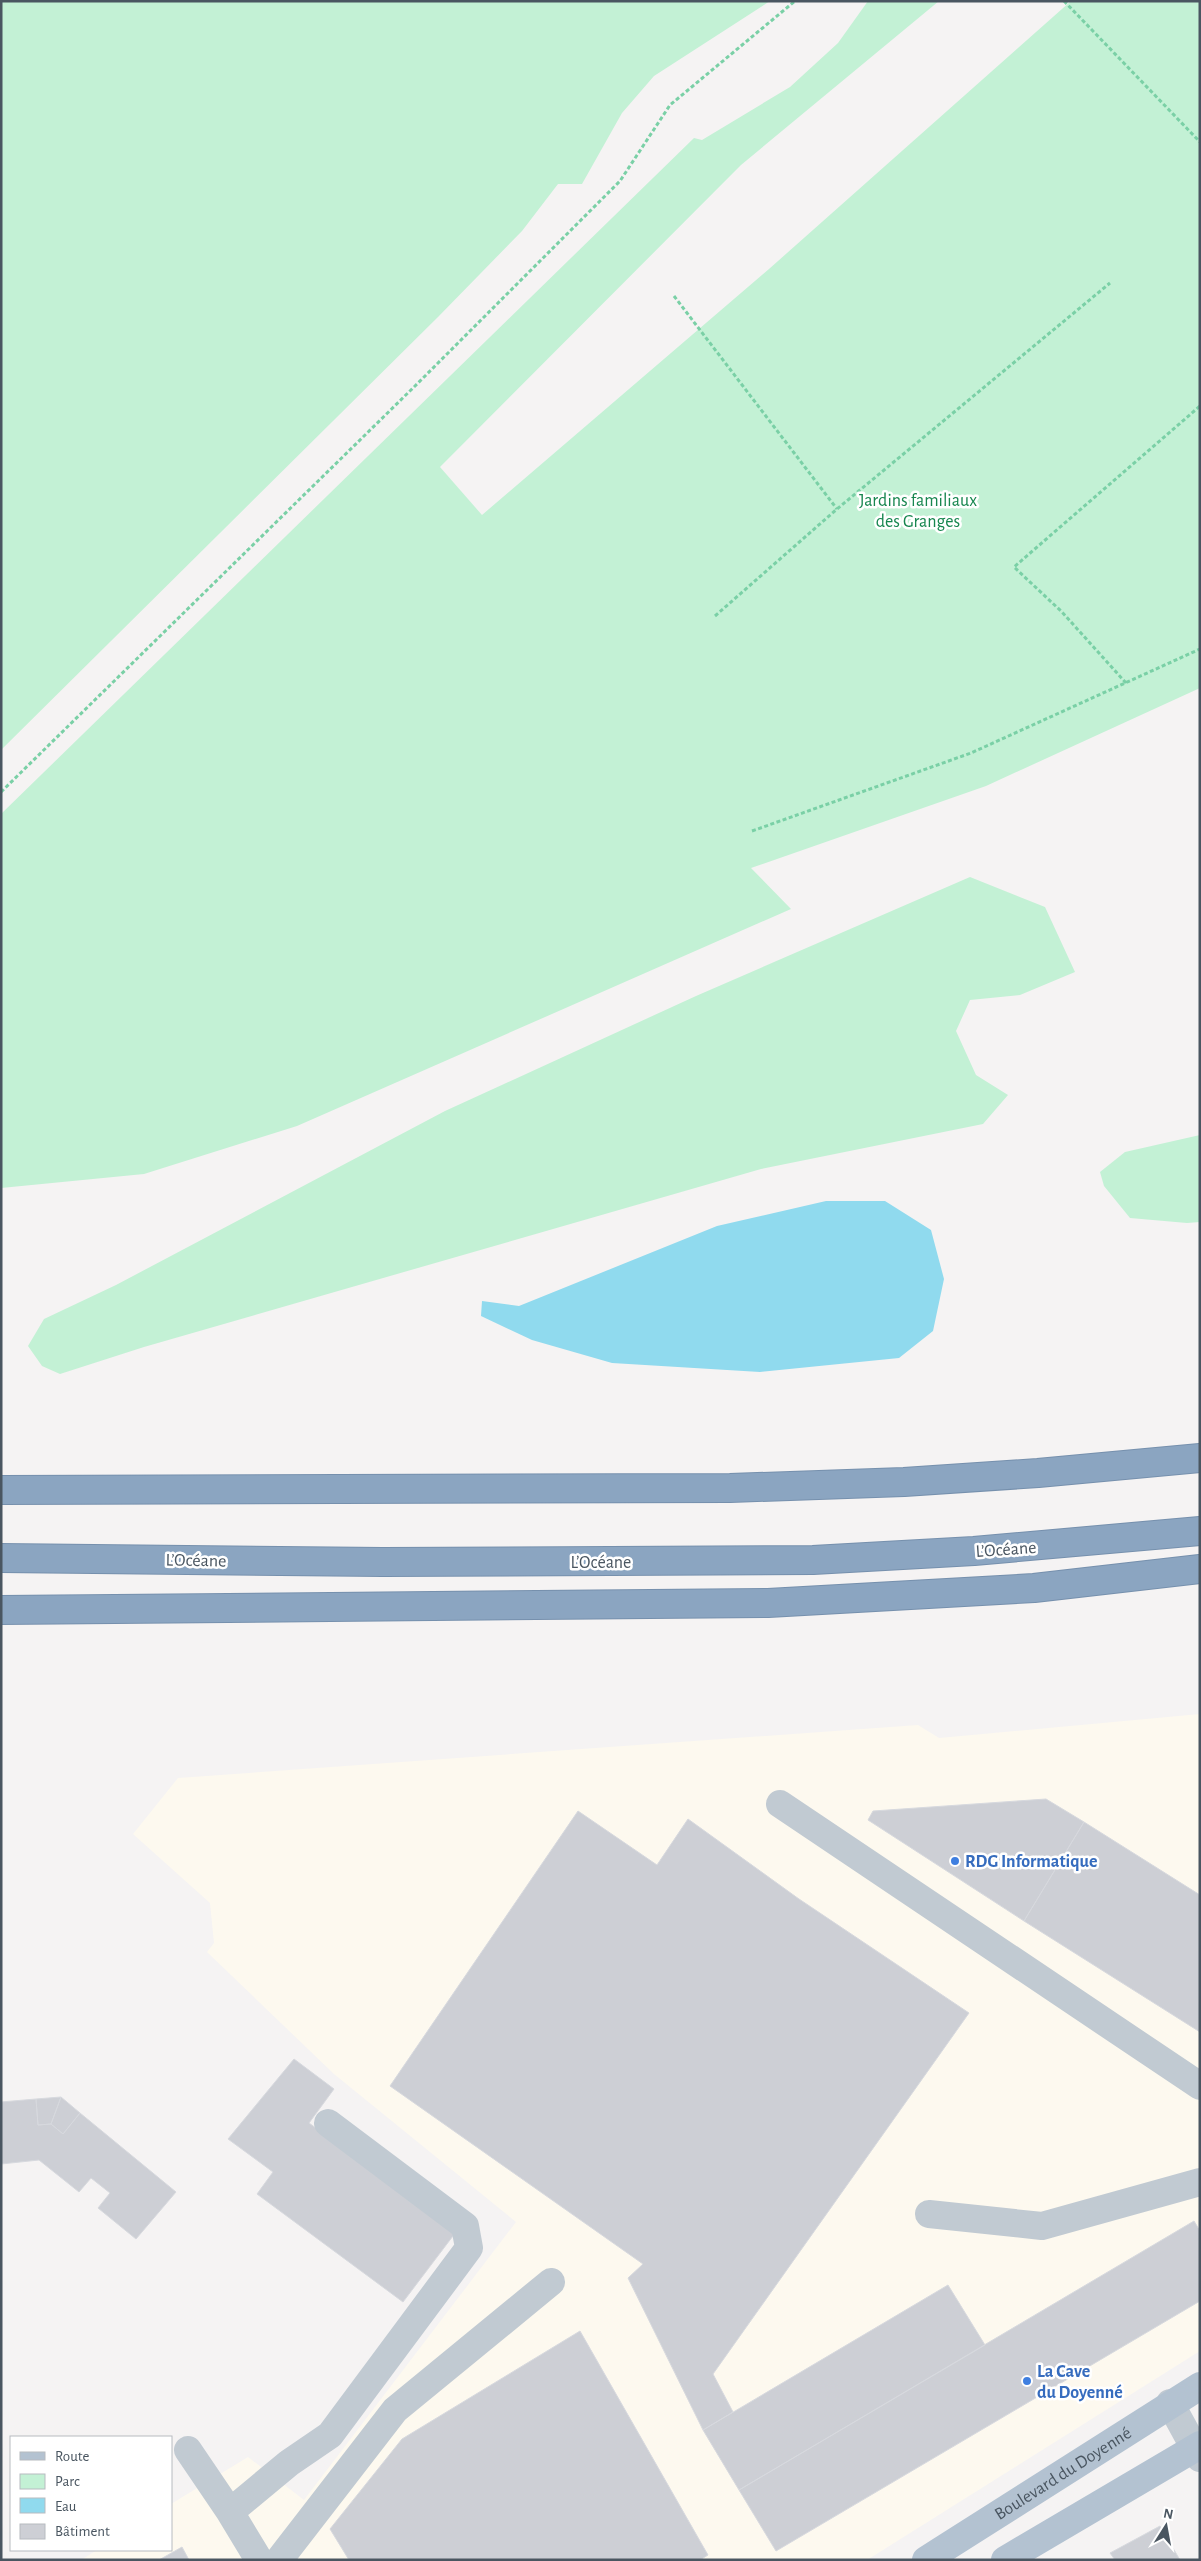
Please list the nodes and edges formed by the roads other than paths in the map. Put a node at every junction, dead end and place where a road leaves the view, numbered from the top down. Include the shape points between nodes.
1 (1200, 1458) edge
2 (1, 1481) edge
3 (1, 1490) edge
4 (72, 1490) junction
5 (1200, 1531) edge
6 (1, 1558) edge
7 (1200, 1568) edge
8 (1, 1610) edge
9 (780, 1804) dead end
10 (1200, 2086) edge
11 (328, 2123) dead end
12 (1200, 2182) edge
13 (928, 2214) dead end
14 (551, 2282) dead end
15 (1200, 2386) edge
16 (1170, 2403) junction
17 (188, 2450) dead end
18 (1198, 2450) edge
19 (230, 2512) junction
20 (1016, 2557) edge
21 (259, 2560) edge
22 (279, 2560) edge
23 (926, 2560) edge

1 - 4 highway via 1000,1476 730,1488
2 - 4 highway
3 - 4 highway
5 - 6 highway, L’Océane via 974,1552 813,1560 383,1562
7 - 8 highway via 1034,1588 768,1603
9 - 10 street
11 - 19 street via 465,2226 470,2248 330,2435 289,2463
12 - 13 street via 1042,2226
14 - 22 street via 395,2410
15 - 16 main road, Boulevard du Doyenné
16 - 18 street
16 - 23 main road, Boulevard du Doyenné
17 - 19 street
18 - 20 main road
19 - 21 street

